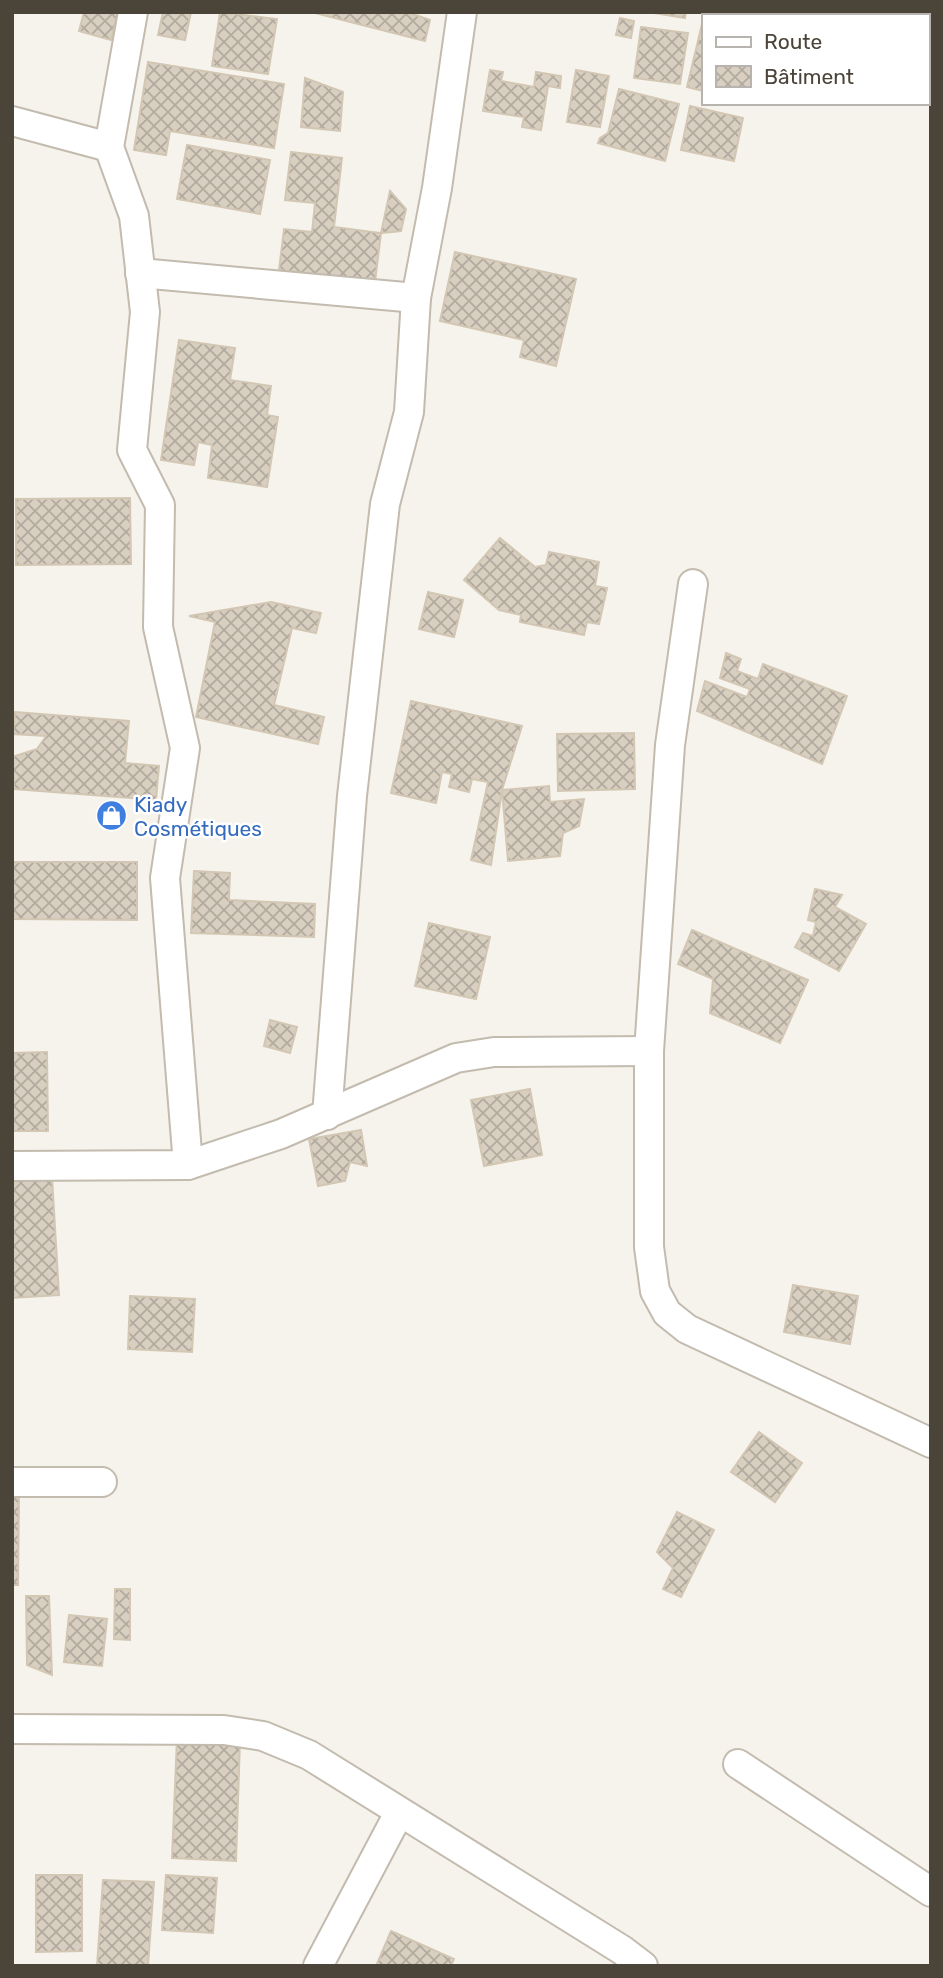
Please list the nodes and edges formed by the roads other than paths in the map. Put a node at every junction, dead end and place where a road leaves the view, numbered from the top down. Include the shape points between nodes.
1 (133, 12) edge
2 (463, 12) edge
3 (12, 121) edge
4 (109, 147) junction
5 (140, 273) junction
6 (416, 298) junction
7 (693, 584) dead end
8 (649, 1051) junction
9 (327, 1115) junction
10 (188, 1165) junction
11 (12, 1166) edge
12 (931, 1443) edge
13 (12, 1482) edge
14 (102, 1482) dead end
15 (12, 1729) edge
16 (738, 1764) dead end
17 (400, 1813) junction
18 (931, 1892) edge
19 (627, 1961) edge
20 (318, 1966) edge

1 - 4 street
2 - 6 street
3 - 4 street
4 - 5 street via 134,216
5 - 6 street
5 - 10 street via 145,312 132,450 159,505 158,627 185,748 165,878
6 - 9 street via 409,412 385,504 352,796
7 - 8 street via 670,745
8 - 9 street via 494,1052 456,1058
8 - 12 street via 649,1247 655,1291 667,1313 687,1329
9 - 10 street
10 - 11 street
13 - 14 street
15 - 17 street via 224,1730 263,1736 309,1755
16 - 18 street
17 - 19 street
17 - 20 street

